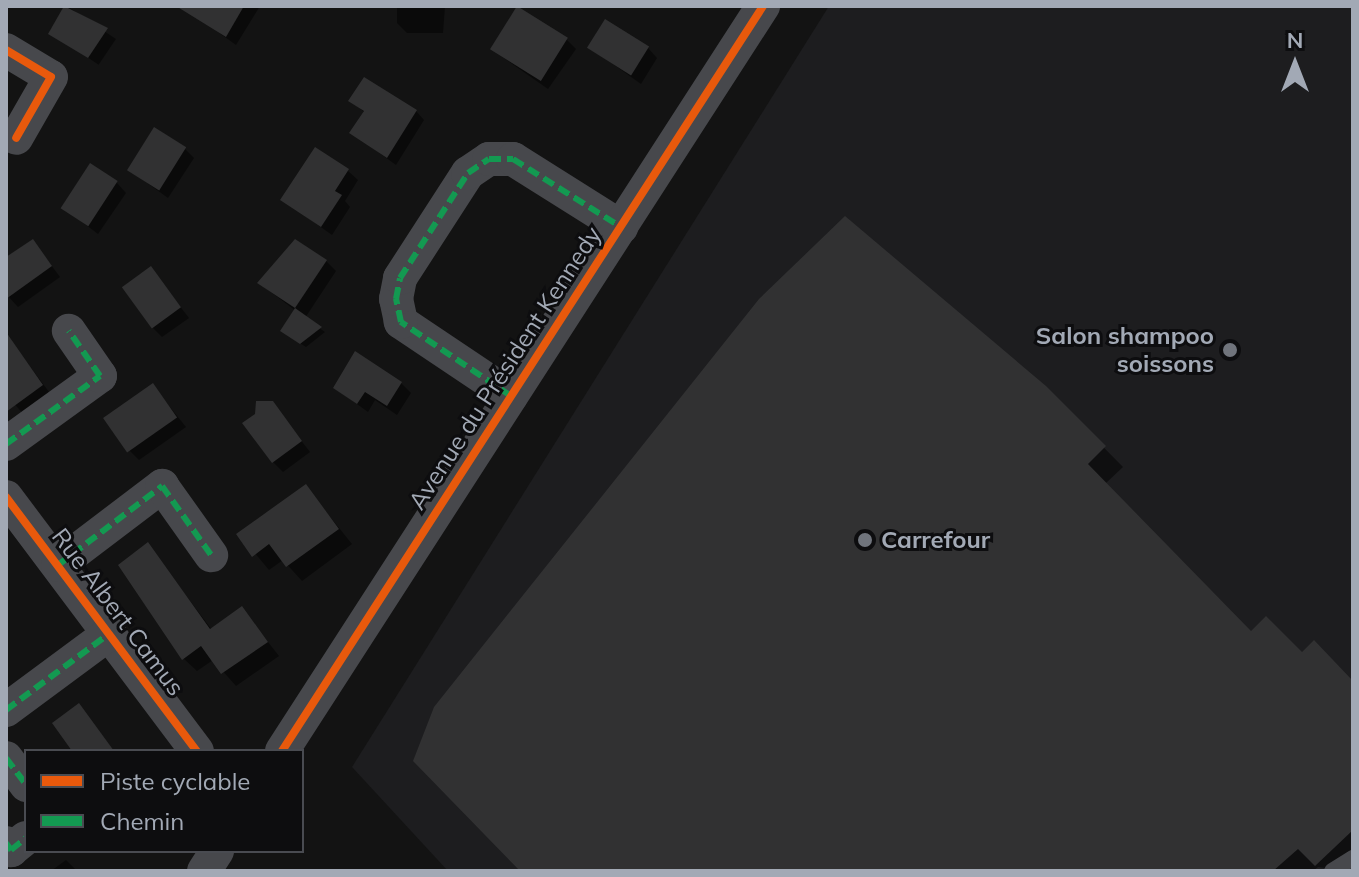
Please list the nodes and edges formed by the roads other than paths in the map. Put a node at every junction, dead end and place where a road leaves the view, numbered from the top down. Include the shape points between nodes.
1 (763, 6) edge
2 (6, 50) edge
3 (16, 138) dead end
4 (621, 227) junction
5 (69, 331) dead end
6 (511, 396) junction
7 (6, 444) edge
8 (7, 502) edge
9 (211, 555) dead end
10 (58, 565) junction
11 (110, 633) junction
12 (6, 710) edge
13 (196, 749) edge
14 (283, 749) edge
15 (6, 758) edge
16 (24, 782) edge
17 (24, 840) edge
18 (6, 843) edge
19 (216, 853) edge
20 (1353, 858) edge
21 (204, 871) edge
22 (1332, 871) edge

1 - 4 street, Avenue du Président Kennedy
2 - 3 street via 51,77
4 - 6 street, Avenue du Président Kennedy
4 - 6 street via 513,159 489,159 468,173 400,278 396,299 401,322
5 - 7 street via 100,376
6 - 14 street, Avenue du Président Kennedy
8 - 10 street, Rue Albert Camus
9 - 10 street via 162,486
10 - 11 street, Rue Albert Camus
11 - 12 street
11 - 13 street, Rue Albert Camus
15 - 16 street
17 - 18 street via 11,850
19 - 21 street
20 - 22 lane

